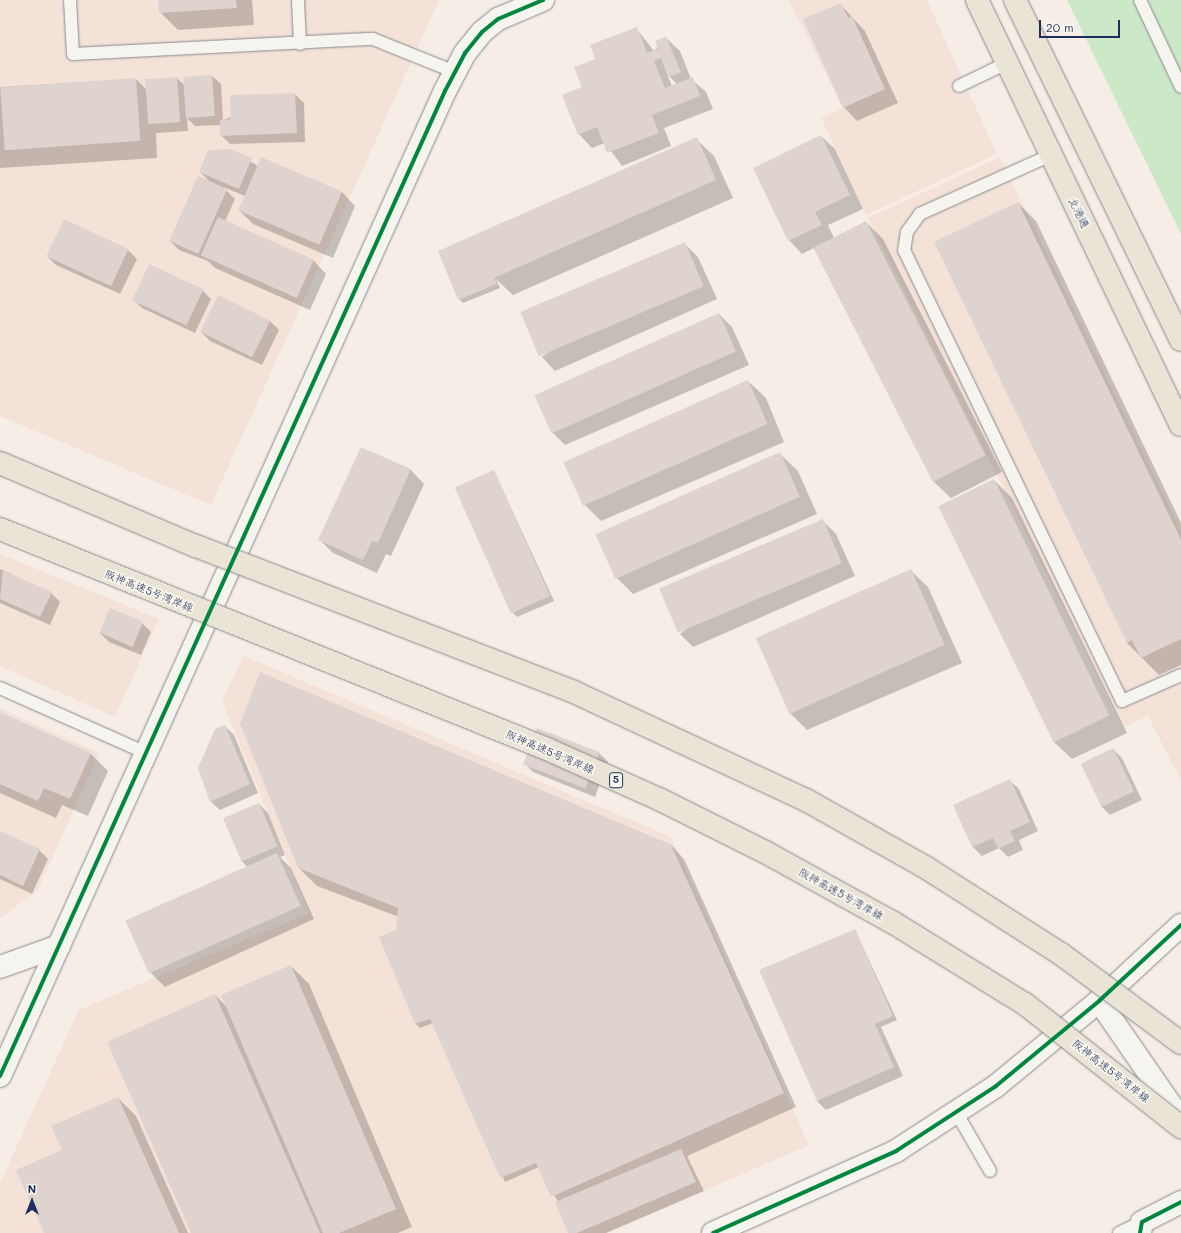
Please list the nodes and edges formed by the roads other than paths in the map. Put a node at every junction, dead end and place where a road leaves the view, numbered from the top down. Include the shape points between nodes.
1 (70, 0) edge
2 (298, 0) edge
3 (543, 0) edge
4 (977, 0) edge
5 (1015, 0) edge
6 (1140, 0) edge
7 (300, 44) junction
8 (1007, 63) junction
9 (455, 72) junction
10 (959, 86) dead end
11 (1181, 87) edge
12 (1051, 155) junction
13 (1181, 340) edge
14 (1181, 425) edge
15 (0, 463) edge
16 (0, 529) edge
17 (1181, 676) edge
18 (0, 688) edge
19 (146, 753) junction
20 (1181, 925) edge
21 (59, 946) junction
22 (0, 967) edge
23 (1099, 1001) junction
24 (1181, 1043) edge
25 (0, 1076) edge
26 (956, 1112) junction
27 (1181, 1120) edge
28 (1181, 1127) edge
29 (990, 1172) dead end
30 (1181, 1202) edge
31 (1141, 1228) edge
32 (713, 1233) edge
33 (1119, 1233) edge

1 - 7 lane via 73,54
2 - 7 lane
3 - 9 street via 498,19 482,32
4 - 8 main road, 北港通
5 - 13 main road
6 - 11 lane
7 - 9 lane via 373,39
8 - 10 lane
8 - 12 main road, 北港通
9 - 19 street
12 - 14 main road, 北港通
12 - 17 lane via 920,214 907,232 904,250 1122,701
15 - 24 main road, bridge via 196,546 574,692 806,800 925,867 1054,950
16 - 28 main road, 阪神高速5号湾岸線 / 5, bridge via 547,749 659,798 765,852 892,922 1025,1004
18 - 19 lane
19 - 21 street
20 - 23 street
21 - 22 street
21 - 25 street
23 - 26 street via 996,1086
23 - 27 street
26 - 29 lane
26 - 32 street via 896,1150
30 - 31 street
31 - 33 lane

